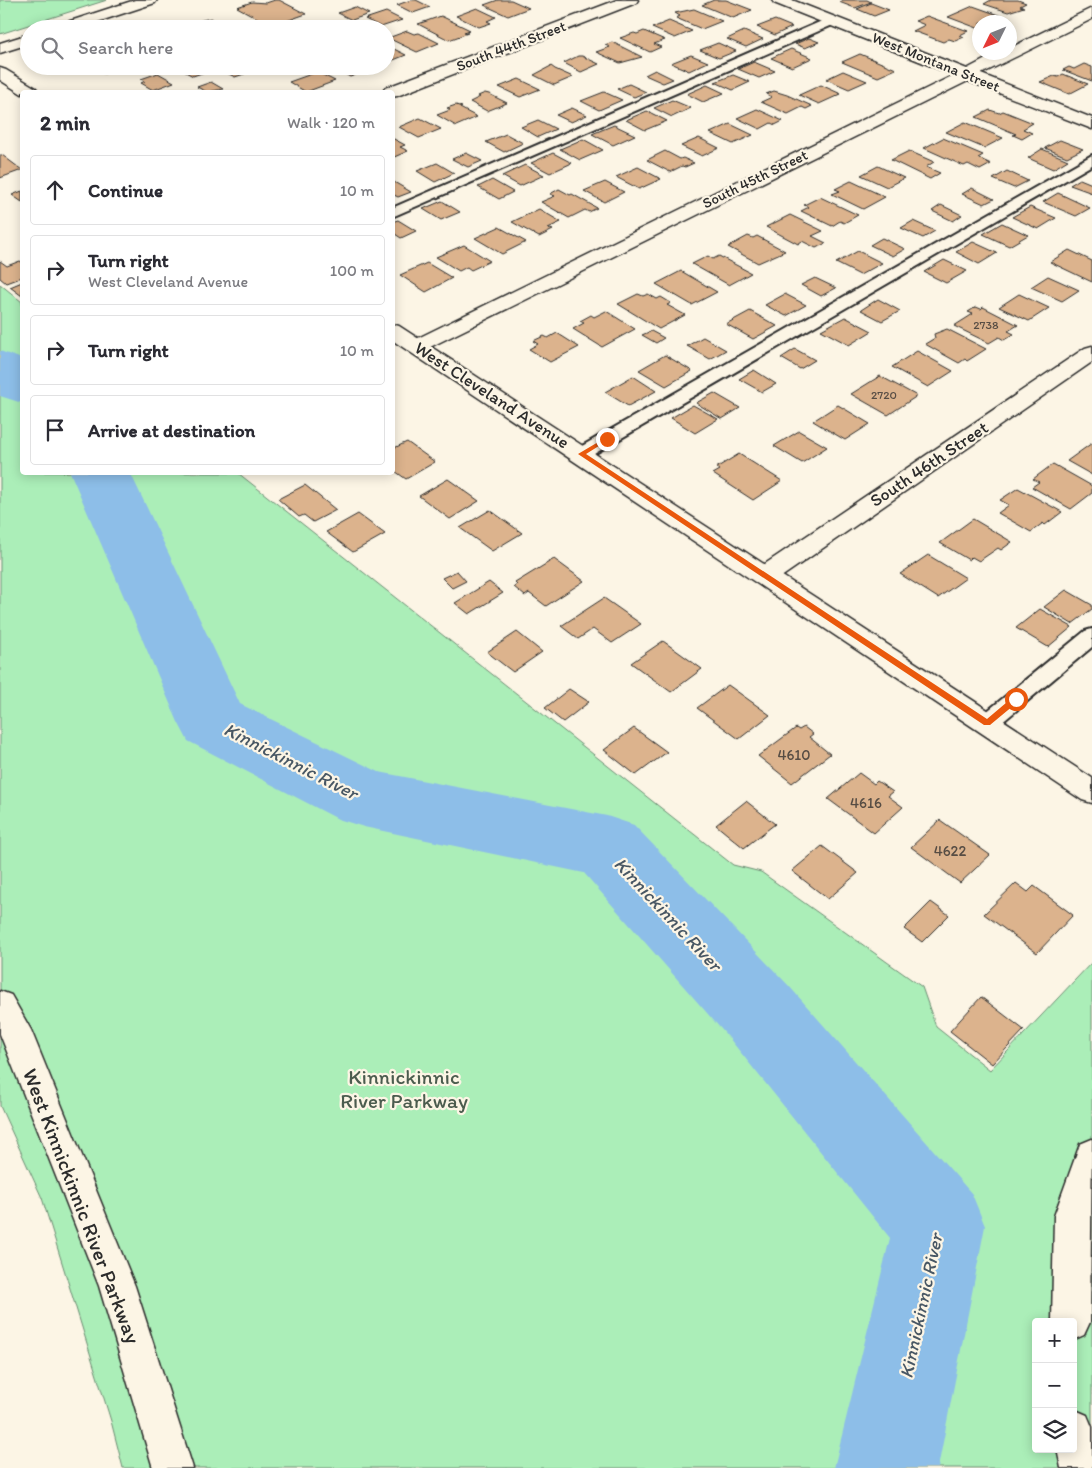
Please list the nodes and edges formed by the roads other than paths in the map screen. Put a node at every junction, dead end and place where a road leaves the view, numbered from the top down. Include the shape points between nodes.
1 (150, 0) edge
2 (631, 0) edge
3 (779, 0) edge
4 (1092, 13) edge
5 (88, 20) edge
6 (831, 21) junction
7 (20, 42) edge
8 (0, 48) edge
9 (0, 73) edge
10 (967, 74) junction
11 (27, 90) edge
12 (395, 90) edge
13 (1092, 124) edge
14 (1092, 159) edge
15 (395, 212) edge
16 (395, 332) edge
17 (417, 346) junction
18 (1092, 352) edge
19 (581, 454) junction
20 (765, 576) junction
21 (1092, 636) edge
22 (987, 723) junction
23 (1092, 792) edge
24 (0, 1005) edge
25 (1092, 1156) edge
26 (1071, 1318) edge
27 (1077, 1448) edge
28 (173, 1468) edge
29 (1081, 1468) edge

1 - 5 street
2 - 12 street, South 44th Street
3 - 6 street, West Montana Street
4 - 10 street, South 45th Street
6 - 10 street, West Montana Street
6 - 15 lane
7 - 8 street
9 - 11 street
10 - 13 street, West Montana Street
10 - 17 street, South 45th Street
14 - 19 lane
16 - 17 street, West Cleveland Avenue
17 - 19 street, West Cleveland Avenue
18 - 20 street, South 46th Street
19 - 20 street, West Cleveland Avenue
20 - 22 street, West Cleveland Avenue
21 - 22 lane
22 - 23 street, West Cleveland Avenue
24 - 28 street, West Kinnickinnic River Parkway via 15,1030 117,1286
25 - 26 street via 1072,1216
27 - 29 street

